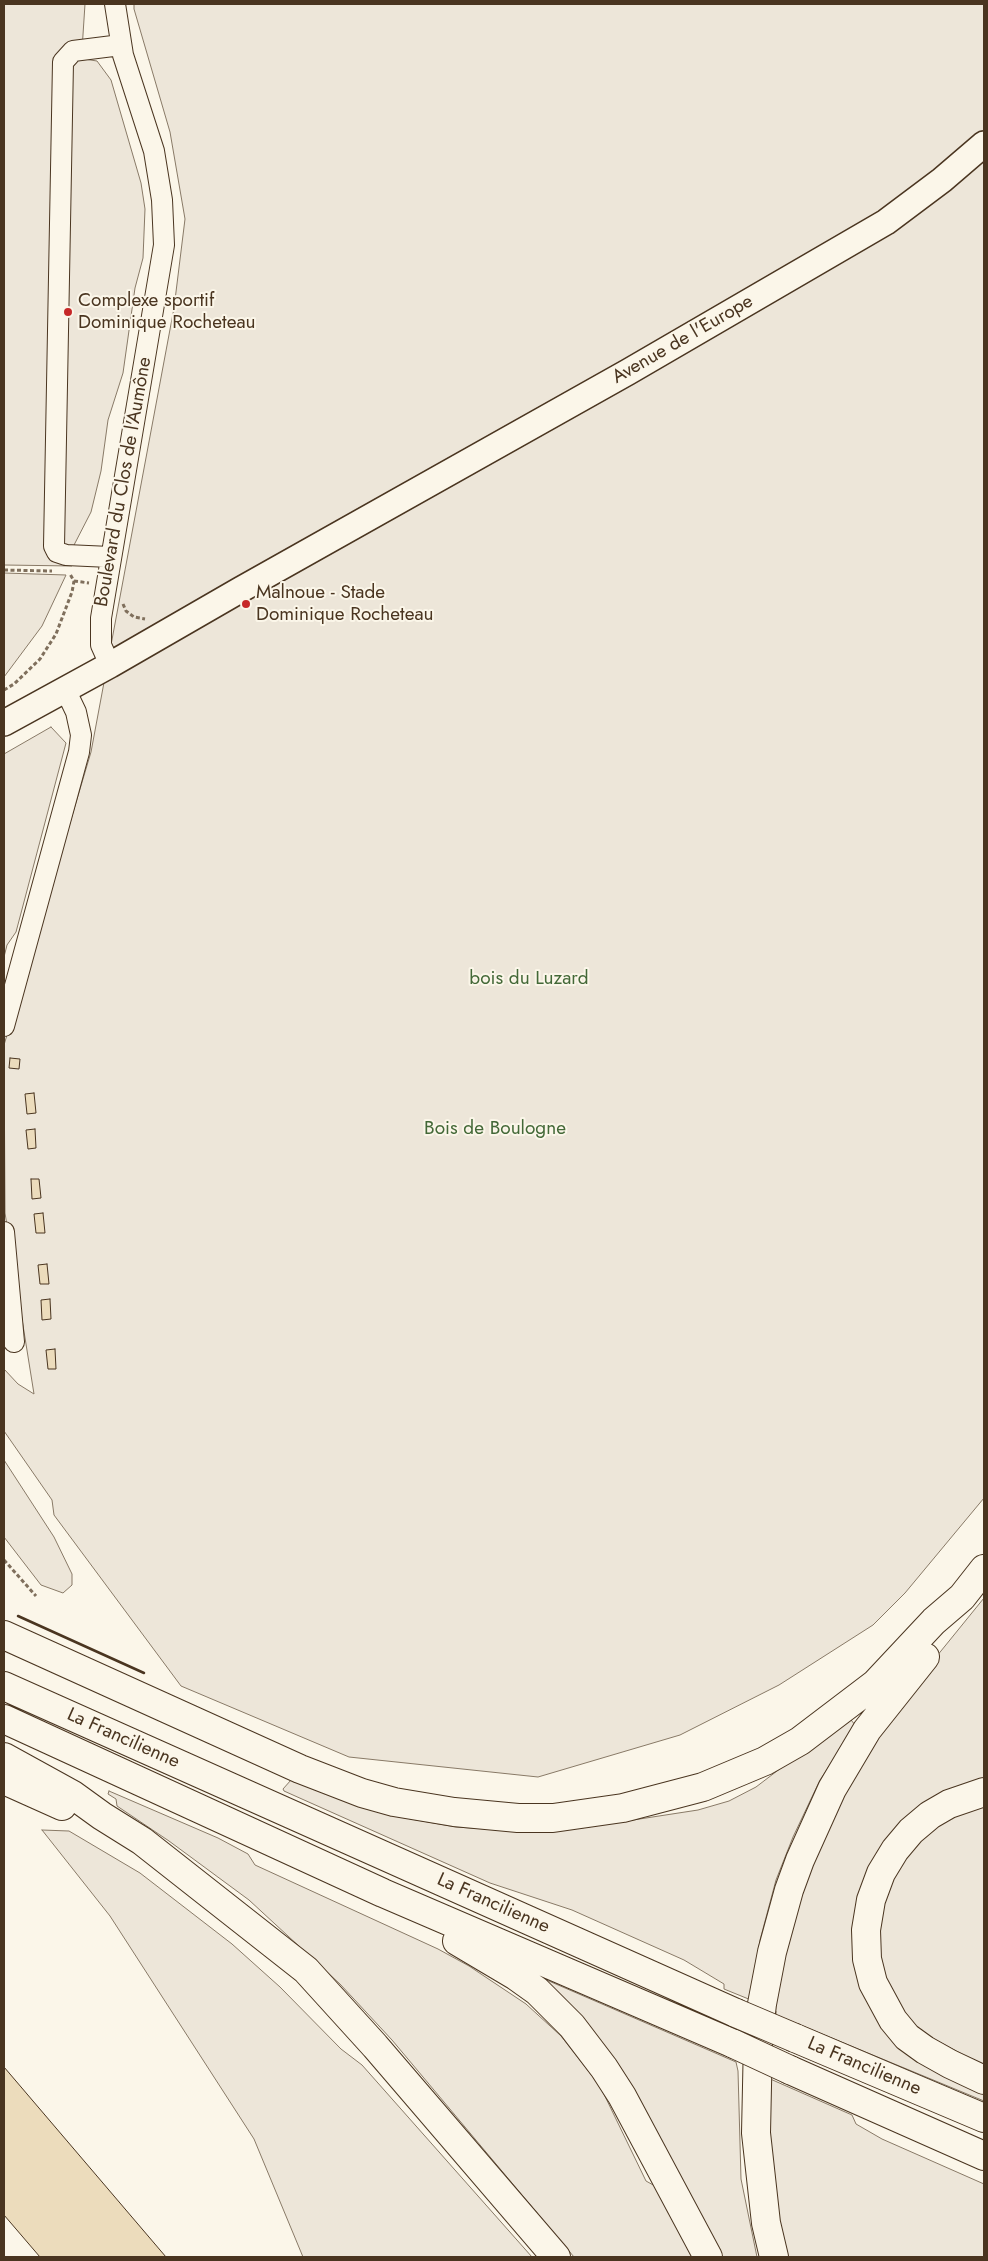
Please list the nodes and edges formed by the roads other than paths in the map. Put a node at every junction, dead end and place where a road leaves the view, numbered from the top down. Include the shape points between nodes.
1 (115, 4) edge
2 (121, 45) junction
3 (984, 144) edge
4 (110, 557) junction
5 (110, 665) junction
6 (65, 689) junction
7 (4, 723) edge
8 (4, 1026) edge
9 (4, 1232) edge
10 (14, 1342) dead end
11 (984, 1569) edge
12 (962, 1597) junction
13 (4, 1636) edge
14 (4, 1686) edge
15 (4, 1719) edge
16 (4, 1757) edge
17 (4, 1780) edge
18 (984, 1792) edge
19 (102, 1816) junction
20 (383, 1893) junction
21 (984, 2080) edge
22 (984, 2118) edge
23 (984, 2156) edge
24 (556, 2257) edge
25 (708, 2257) edge
26 (774, 2257) edge

1 - 2 street, Boulevard du Clos de l'Aumône
2 - 4 street, Boulevard du Clos de l'Aumône via 154,151 162,200 164,245
2 - 4 street via 73,51 63,62 54,546 57,552 66,555
3 - 5 main road, Avenue de l'Europe via 886,222
4 - 5 street, Boulevard du Clos de l'Aumône via 100,632 101,645
5 - 6 main road
6 - 7 main road
6 - 8 street via 76,712 81,735 80,752
9 - 10 street
11 - 12 highway
12 - 13 highway via 934,1621 875,1684 800,1742 765,1761 703,1787 588,1814 553,1818 454,1812 394,1802 362,1792 300,1769
12 - 26 highway via 948,1629 892,1696 846,1763 800,1860 780,1919 762,2004 756,2074 759,2175
14 - 22 highway, La Francilienne, bridge via 736,2013
15 - 20 highway, La Francilienne
16 - 19 highway via 73,1795
17 - 19 highway via 72,1810
18 - 21 highway via 949,1804 911,1831 881,1873 871,1900 866,1930 867,1959 873,1983 893,2020 907,2037 925,2050
19 - 24 highway via 142,1841 306,1970
20 - 23 highway, bridge
20 - 25 highway via 415,1920 516,1976 537,1991 572,2026 622,2096

